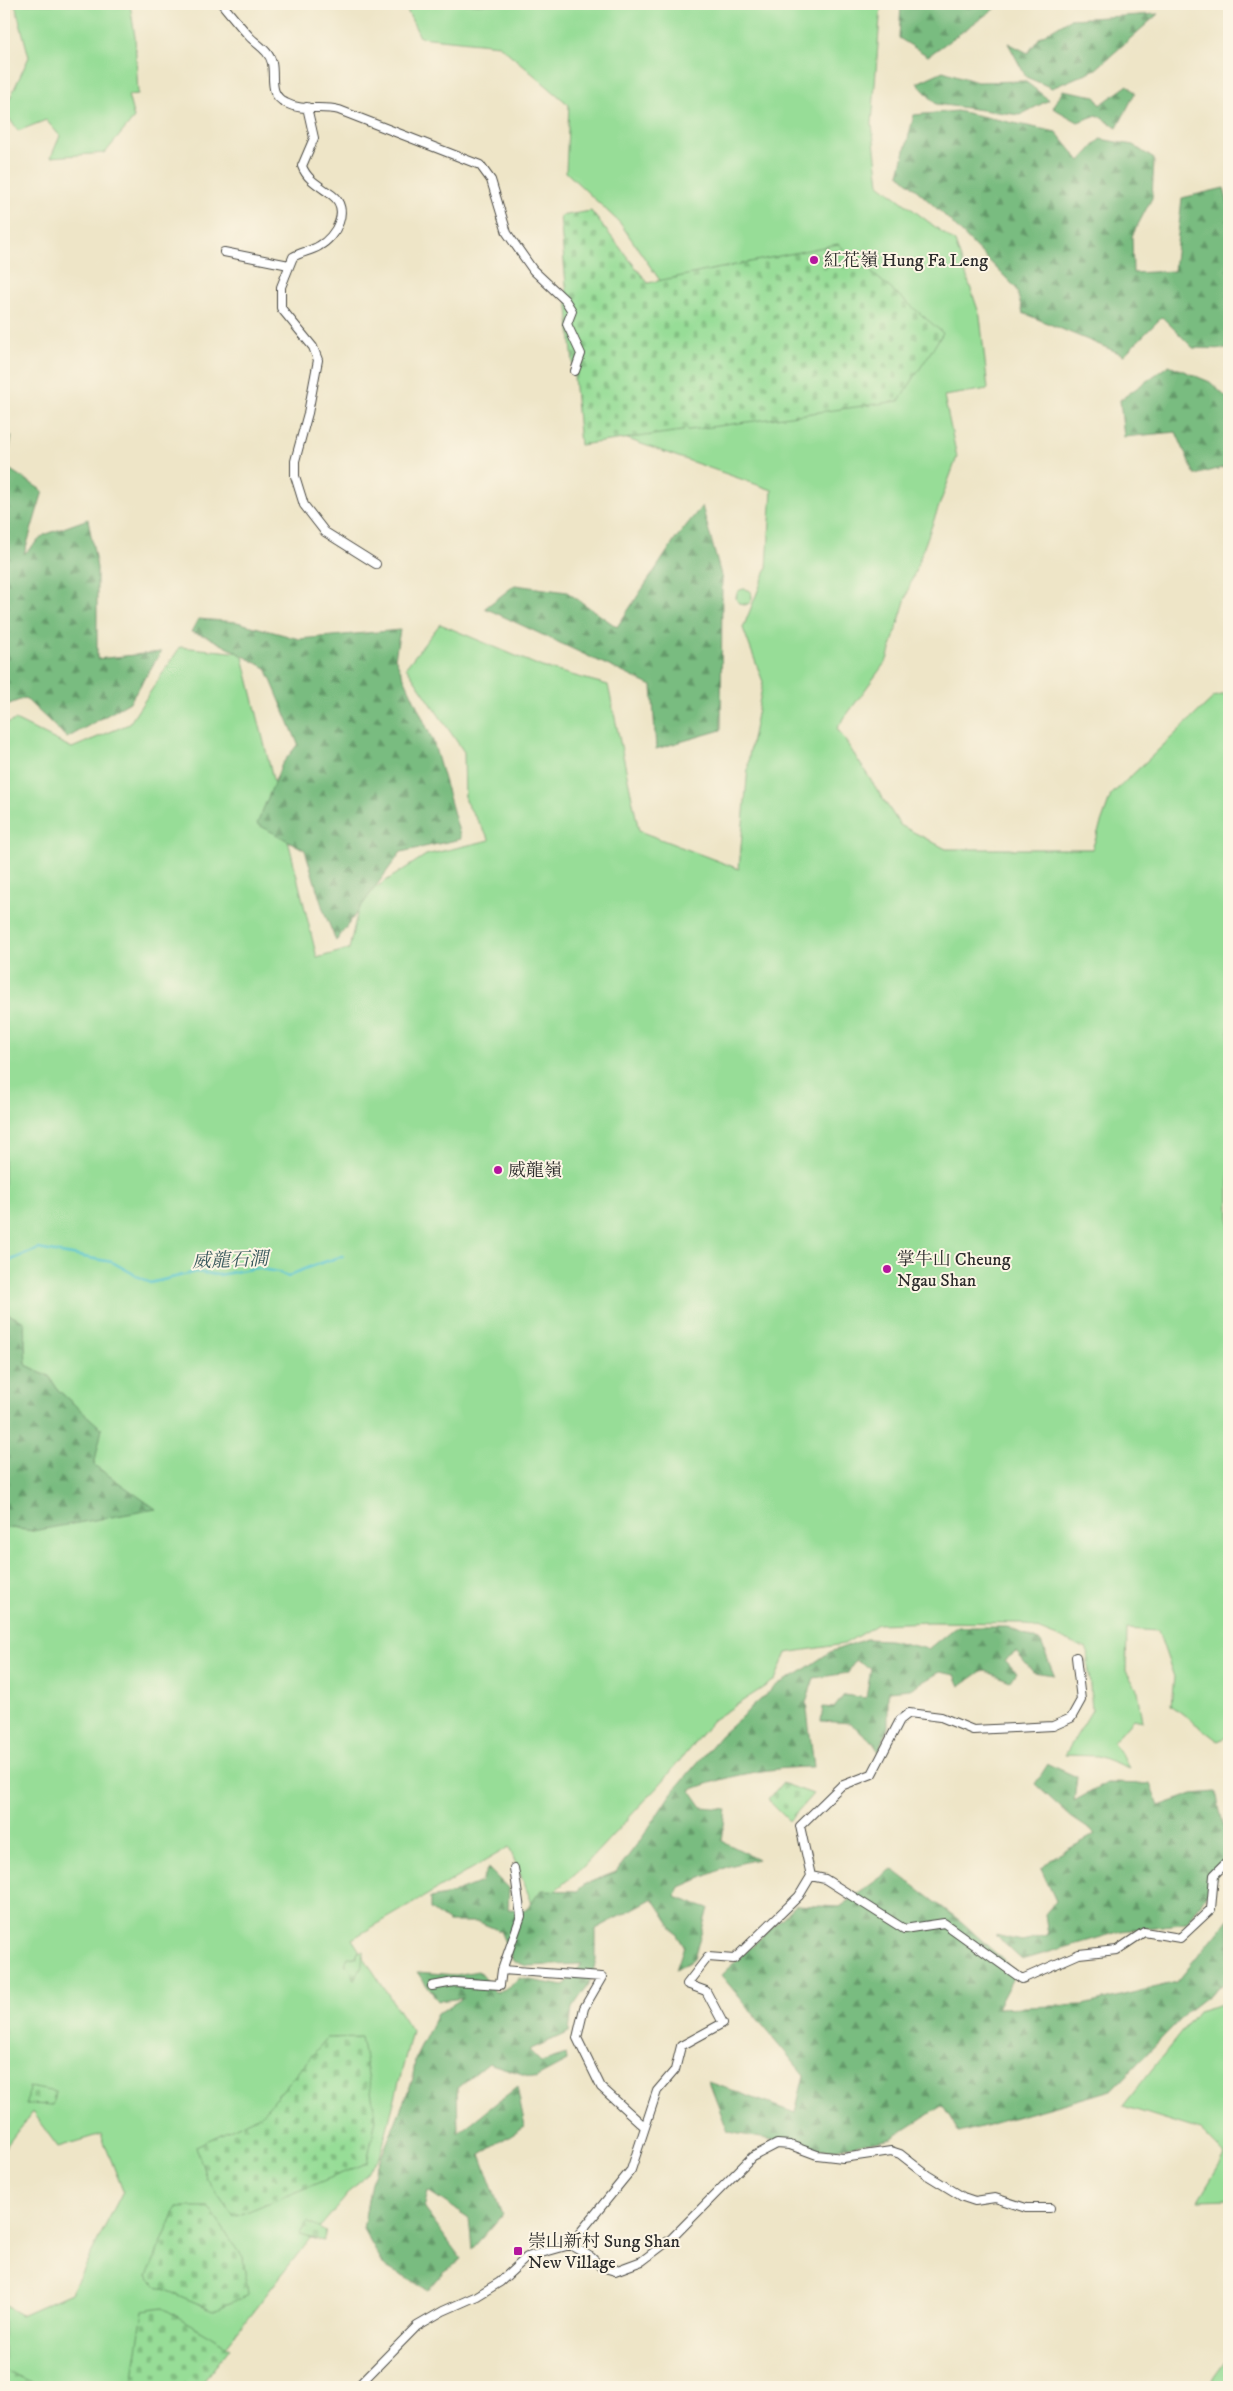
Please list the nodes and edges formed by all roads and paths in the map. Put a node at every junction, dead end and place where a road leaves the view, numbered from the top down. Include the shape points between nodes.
1 (222, 4) edge
2 (308, 108) junction
3 (224, 252) dead end
4 (289, 265) junction
5 (575, 371) dead end
6 (376, 564) dead end
7 (1076, 1657) dead end
8 (1229, 1860) edge
9 (514, 1868) dead end
10 (810, 1876) junction
11 (502, 1970) junction
12 (432, 1986) dead end
13 (644, 2127) junction
14 (1050, 2208) dead end
15 (570, 2245) junction
16 (357, 2387) edge

1 - 2 street via 268,55 272,63 275,94 290,105
2 - 4 street via 314,138 302,166 314,182 339,202 341,216 327,240 293,257
2 - 5 street via 339,110 480,165 492,180 508,233 532,270 566,300 572,311 568,324 581,354
3 - 4 street
4 - 6 street via 281,287 281,308 313,347 318,360 295,461 295,476 304,505 326,532
7 - 10 street via 1080,1700 1072,1718 1053,1726 973,1730 941,1717 910,1713 900,1720 872,1774 841,1786 800,1826
8 - 10 street via 1214,1875 1211,1909 1180,1938 1144,1932 1117,1950 1079,1954 1022,1979 944,1923 904,1930 824,1880
9 - 11 street via 521,1916
10 - 13 street via 799,1896 734,1959 708,1957 687,1984 706,1991 723,2023 681,2046 675,2070 657,2091
11 - 12 street via 500,1985 454,1982
11 - 13 street via 602,1977 584,2008 577,2038 601,2087
13 - 15 street via 631,2170
14 - 15 street via 1026,2208 995,2198 975,2200 963,2197 891,2151 843,2158 777,2144 752,2157 671,2239 642,2261 615,2271 601,2268 591,2257
15 - 16 street via 527,2257 500,2282 417,2326

